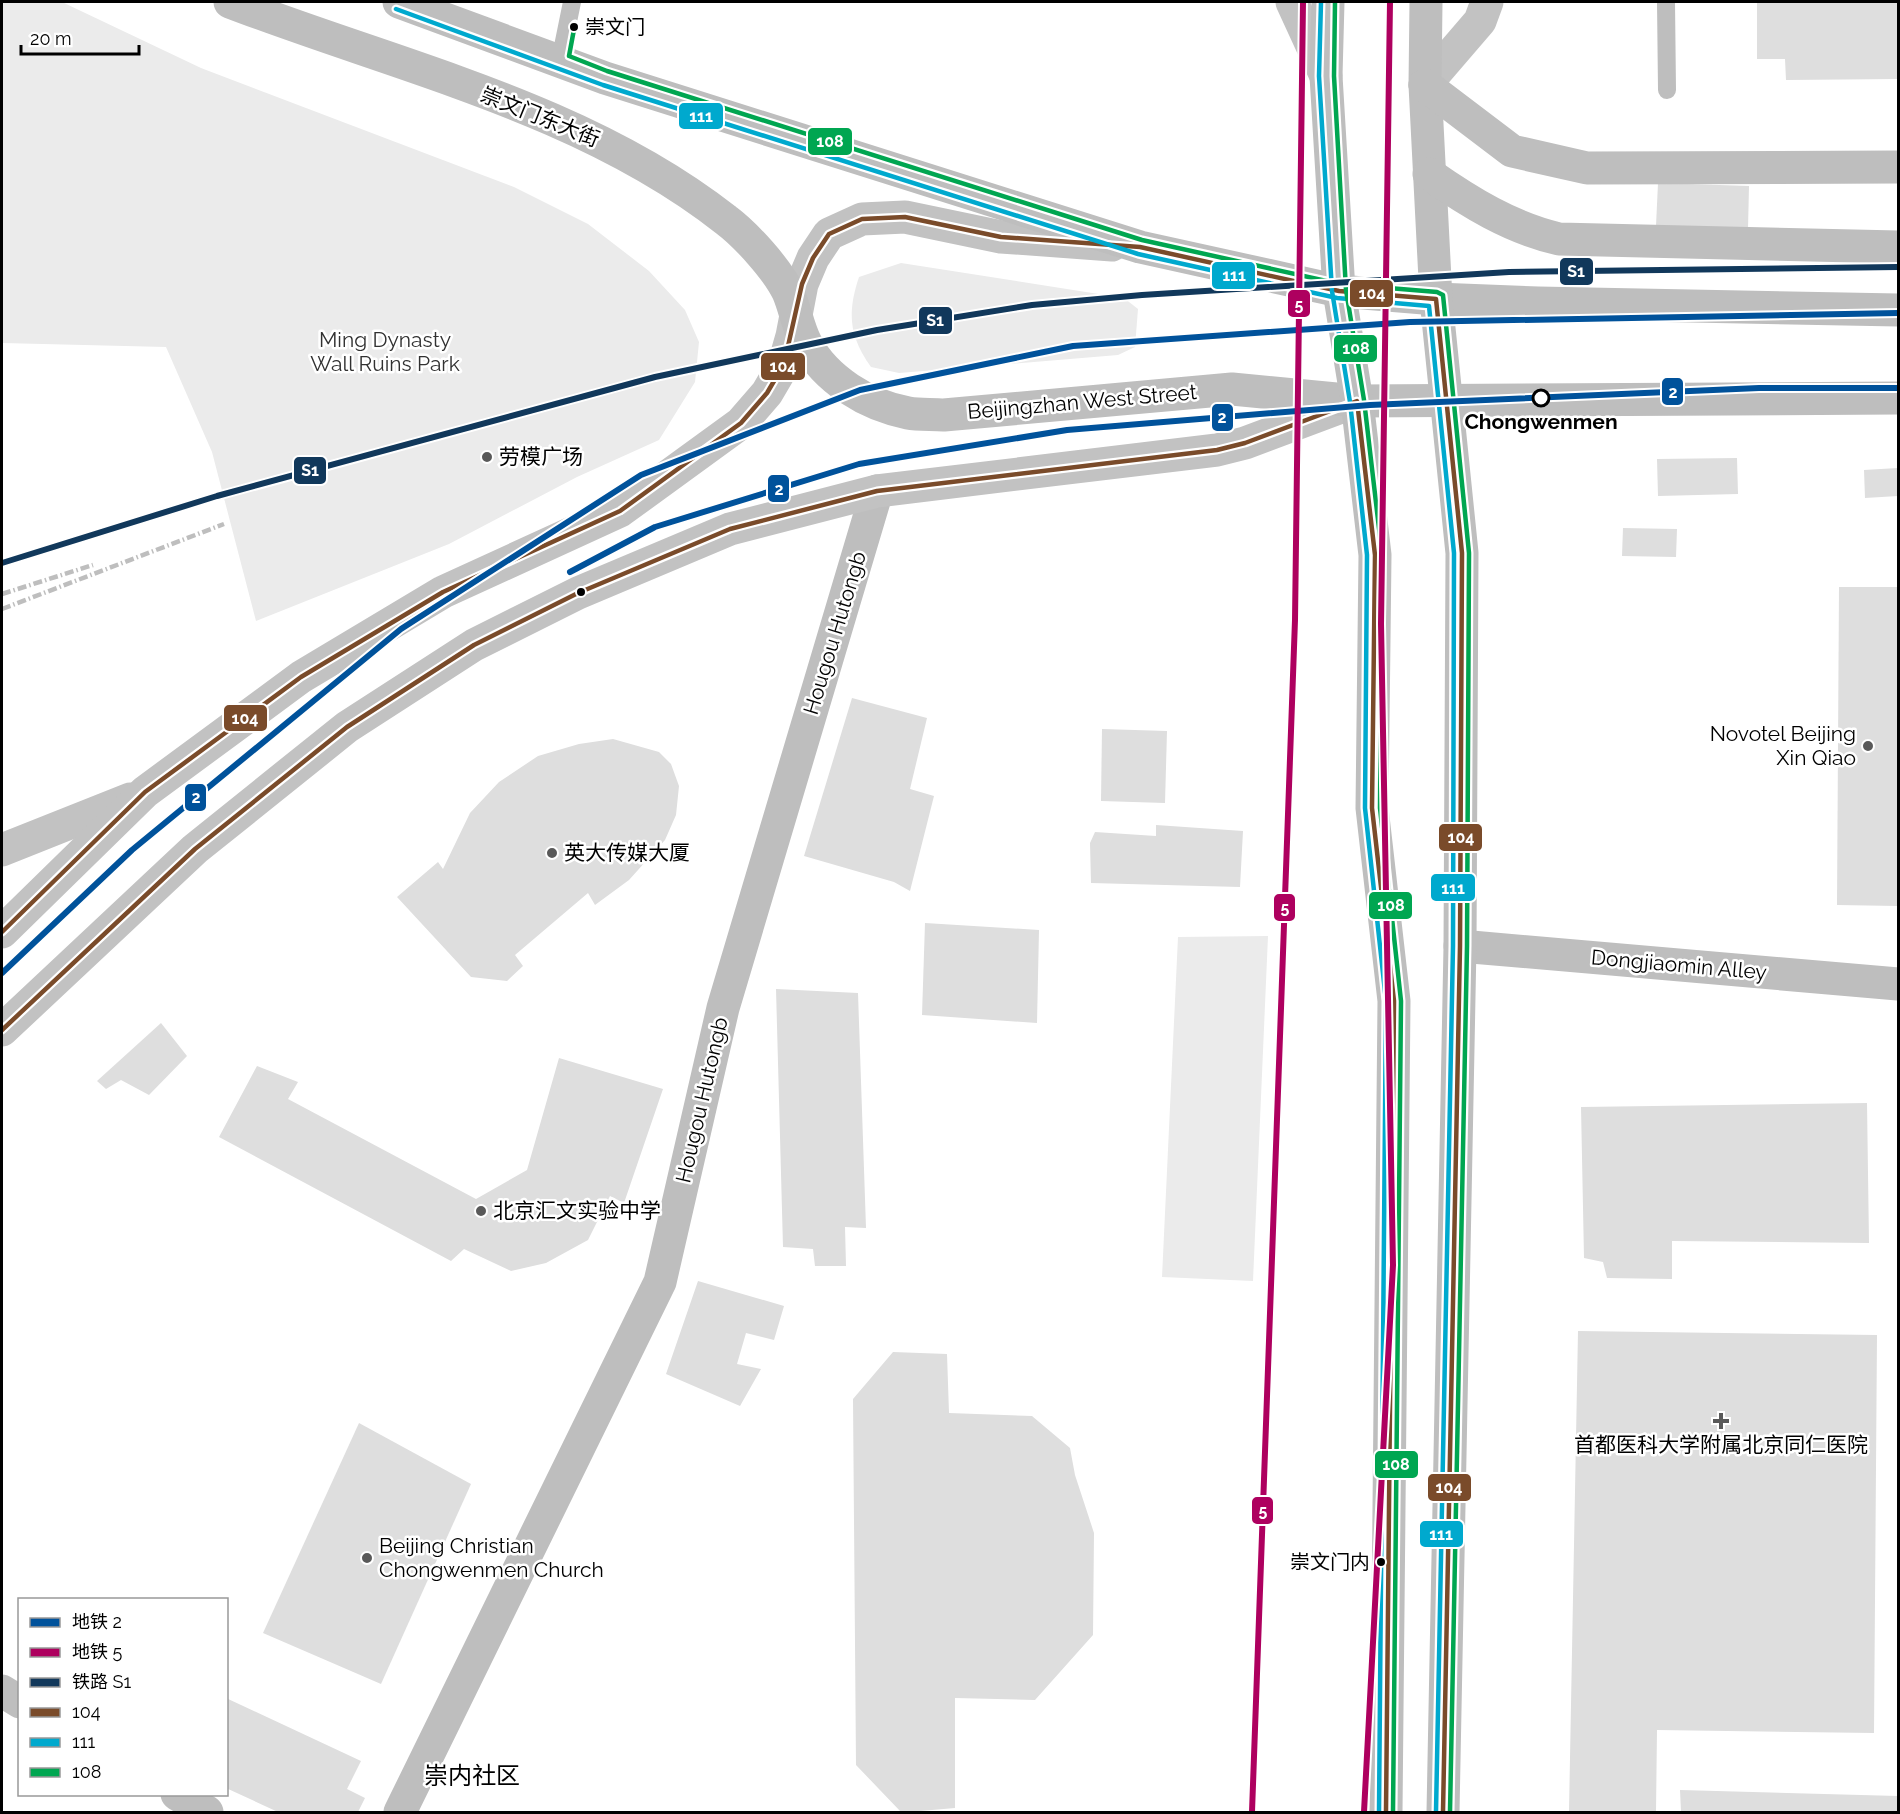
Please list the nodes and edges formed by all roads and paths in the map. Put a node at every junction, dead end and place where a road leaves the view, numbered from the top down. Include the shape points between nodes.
1 (230, 2) edge
2 (399, 2) edge
3 (572, 2) edge
4 (1292, 2) edge
5 (1328, 2) edge
6 (1426, 2) edge
7 (1487, 2) edge
8 (1666, 2) edge
9 (560, 62) junction
10 (1326, 76) junction
11 (1425, 85) junction
12 (1666, 90) dead end
13 (1899, 167) edge
14 (1429, 174) junction
15 (1140, 247) junction
16 (1899, 247) edge
17 (1340, 291) junction
18 (1436, 300) junction
19 (1899, 310) edge
20 (796, 313) junction
21 (1899, 398) edge
22 (1357, 401) junction
23 (1446, 402) junction
24 (877, 491) junction
25 (145, 792) junction
26 (2, 850) edge
27 (2, 932) edge
28 (1460, 946) junction
29 (1899, 984) edge
30 (2, 1030) edge
31 (2, 1691) edge
32 (18, 1701) edge
33 (180, 1796) edge
34 (207, 1812) edge
35 (400, 1812) edge
36 (1386, 1812) edge
37 (1443, 1812) edge

1 - 20 main road, 崇文门东大街 via 525,109 605,143 673,180 729,221 764,258 786,289
2 - 9 main road
3 - 9 lane
4 - 10 main road
5 - 10 main road
6 - 11 main road
7 - 11 main road via 1480,21
8 - 12 lane
9 - 15 main road
10 - 17 main road
11 - 13 main road via 1512,151 1587,168
11 - 14 main road
14 - 16 main road via 1465,200 1532,232 1559,239
14 - 18 main road
15 - 17 main road
15 - 20 main road via 1001,237 905,217 862,219 829,234 802,284
17 - 18 main road
17 - 22 main road
18 - 19 main road
18 - 23 main road
20 - 22 main road, Beijingzhan West Street via 806,343 846,388 874,403 909,413 944,415 1215,389
20 - 25 main road via 784,364 767,393 741,423 620,511 443,592 301,677
21 - 23 main road, Beijingzhan West Street
22 - 23 main road, Beijingzhan West Street
22 - 24 main road via 1217,450
22 - 36 main road via 1375,555 1372,808 1394,1001
23 - 28 main road via 1462,553
24 - 30 main road via 730,529 578,593 474,645 347,727 195,849
24 - 35 main road, Hougou Hutongb via 723,1008 660,1282
25 - 26 main road
25 - 27 main road
28 - 29 main road, Dongjiaomin Alley
28 - 37 main road
31 - 32 main road
33 - 34 main road

